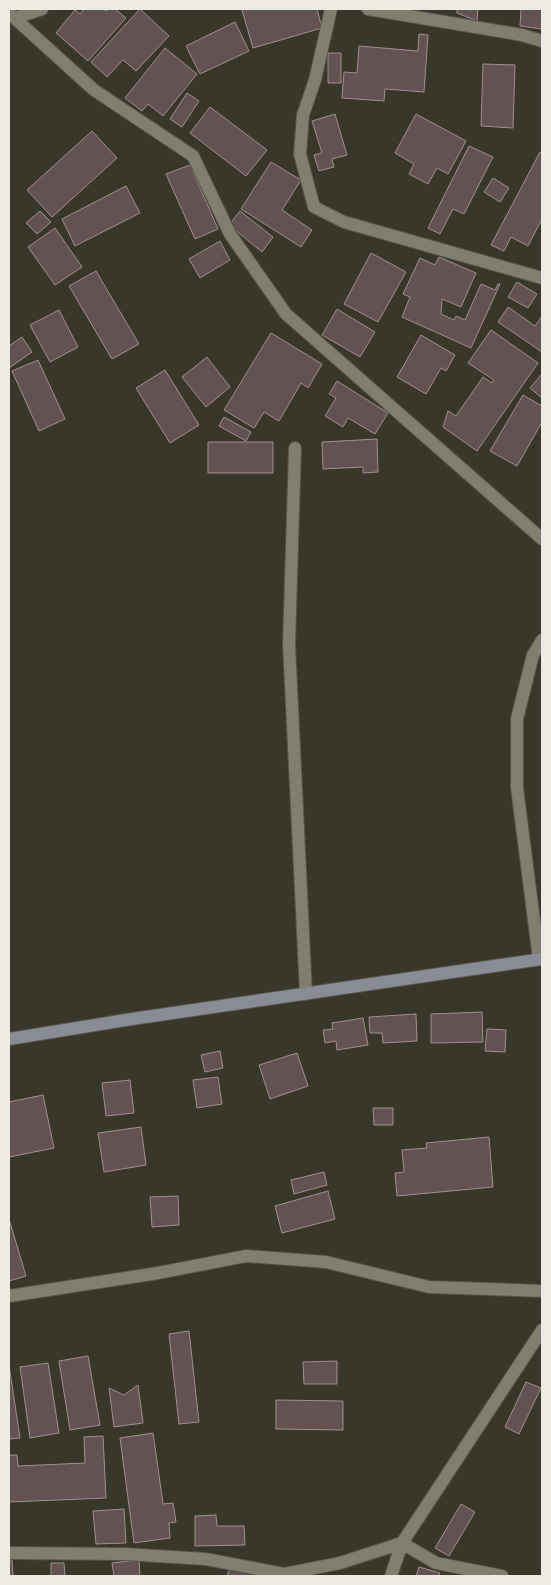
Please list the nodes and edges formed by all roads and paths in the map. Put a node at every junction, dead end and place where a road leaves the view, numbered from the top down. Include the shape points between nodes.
1 (42, 9) edge
2 (331, 9) edge
3 (368, 9) edge
4 (12, 15) edge
5 (542, 41) edge
6 (542, 278) edge
7 (295, 448) dead end
8 (542, 539) edge
9 (542, 640) edge
10 (541, 959) edge
11 (306, 994) junction
12 (9, 1039) edge
13 (542, 1291) edge
14 (9, 1296) edge
15 (542, 1330) edge
16 (402, 1543) junction
17 (9, 1553) edge
18 (391, 1576) edge
19 (502, 1576) edge

1 - 4 street
2 - 6 street via 315,80 303,115 300,154 314,206 344,222
3 - 5 street
4 - 8 street via 94,90 193,156 230,234 286,314
7 - 11 street via 289,644
9 - 10 street via 533,655 517,719 517,788
10 - 11 main road
11 - 12 main road
13 - 14 street via 429,1287 326,1262 246,1256
15 - 16 street
16 - 17 street via 340,1564 284,1574 206,1559 124,1554
16 - 18 street
16 - 19 street via 436,1563

